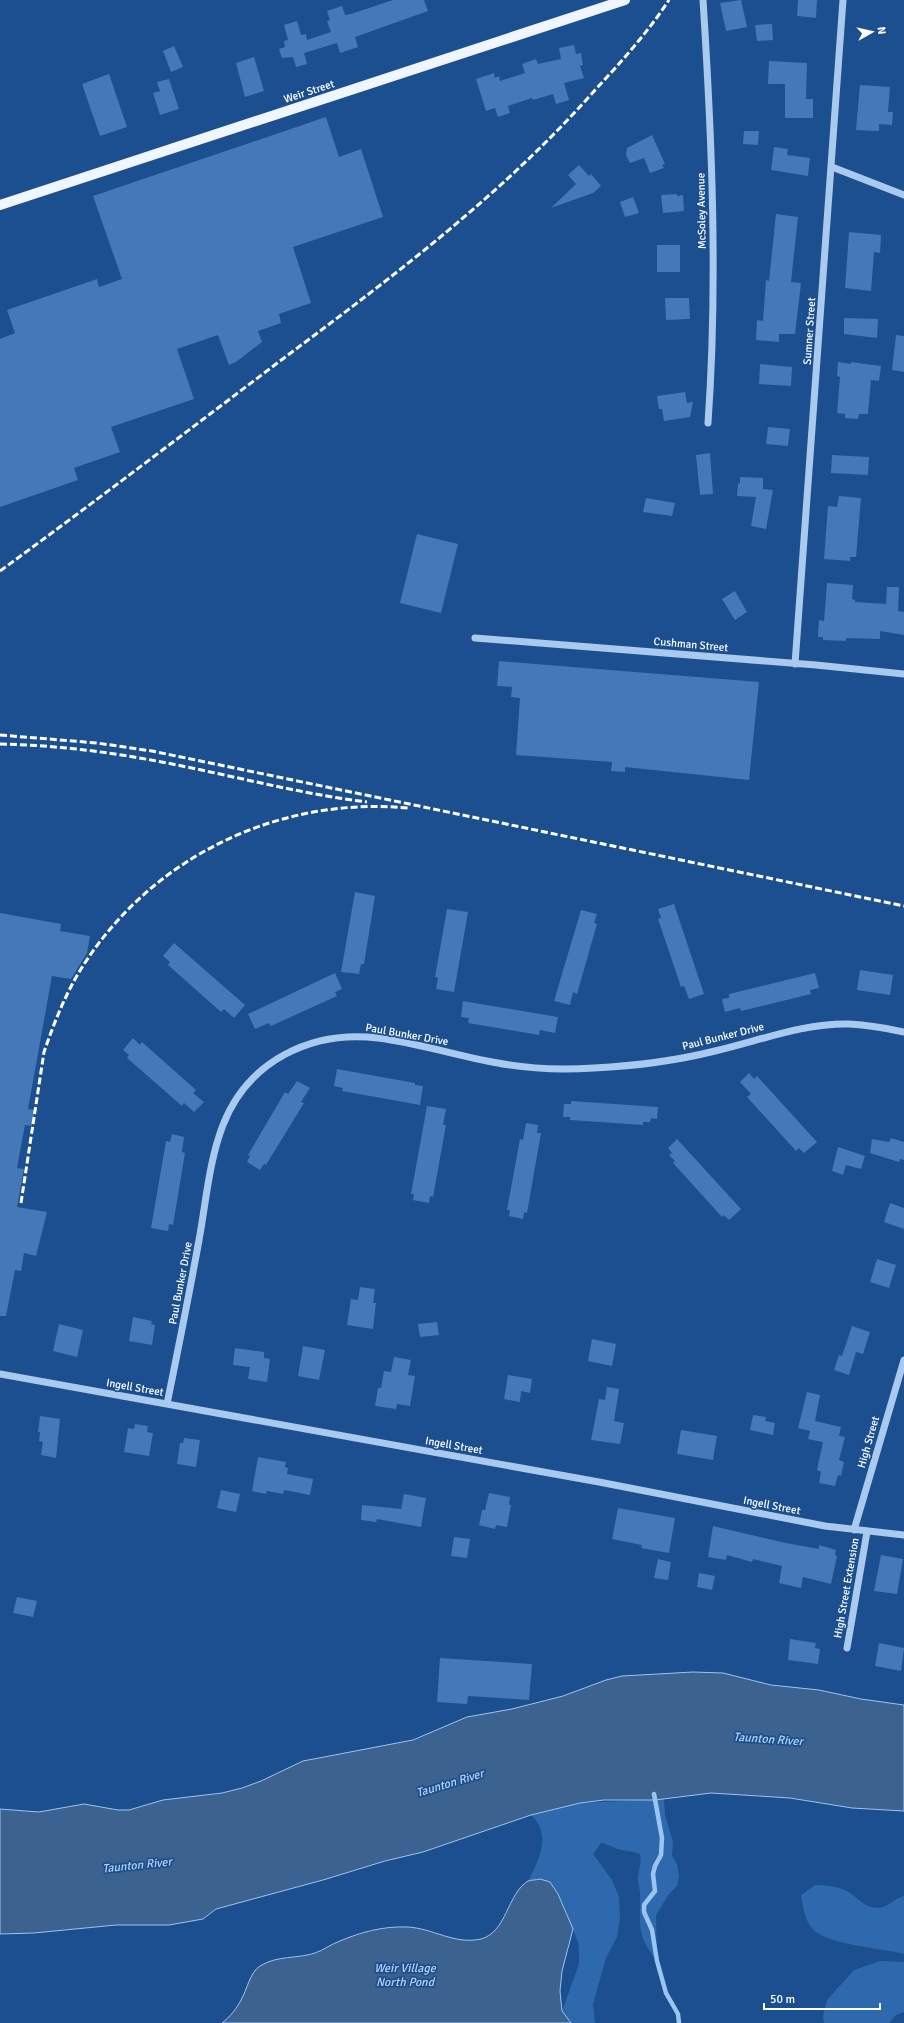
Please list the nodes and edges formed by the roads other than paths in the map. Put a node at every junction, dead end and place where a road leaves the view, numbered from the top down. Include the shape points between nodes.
1 (625, 0) edge
2 (703, 0) edge
3 (843, 0) edge
4 (832, 167) junction
5 (904, 195) edge
6 (0, 205) edge
7 (708, 422) dead end
8 (475, 638) dead end
9 (795, 664) junction
10 (904, 674) edge
11 (904, 1032) edge
12 (904, 1360) edge
13 (0, 1374) edge
14 (167, 1404) junction
15 (854, 1530) junction
16 (867, 1532) junction
17 (904, 1535) edge
18 (847, 1648) dead end

1 - 6 main road, Weir Street
2 - 7 street, McSoley Avenue via 712,223 712,356
3 - 4 street, Sumner Street
4 - 5 street
4 - 9 street, Sumner Street
8 - 9 street, Cushman Street
9 - 10 street, Cushman Street
11 - 14 street, Paul Bunker Drive via 862,1025 826,1026 782,1033 690,1056 593,1068 545,1068 501,1064 399,1042 357,1037 320,1040 287,1052 259,1071 245,1087 223,1125 214,1153
12 - 15 street, High Street
13 - 14 street, Ingell Street
14 - 15 street, Ingell Street
15 - 16 street, Ingell Street
16 - 17 street, Ingell Street
16 - 18 street, High Street Extension

